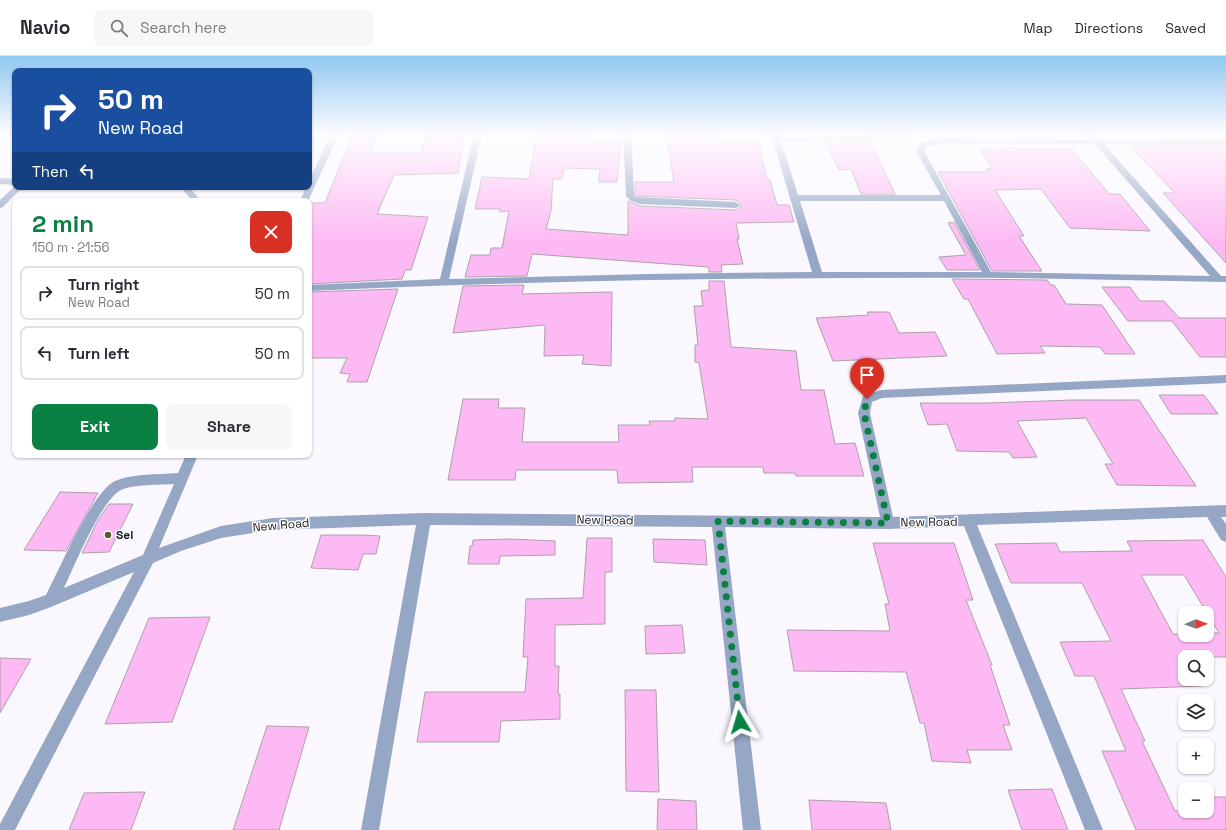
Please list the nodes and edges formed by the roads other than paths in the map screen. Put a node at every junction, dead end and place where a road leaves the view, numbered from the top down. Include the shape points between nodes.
1 (318, 170) edge
2 (470, 170) edge
3 (629, 170) edge
4 (786, 170) edge
5 (931, 170) edge
6 (1123, 170) edge
7 (0, 181) edge
8 (12, 182) edge
9 (312, 184) edge
10 (16, 190) edge
11 (187, 190) edge
12 (194, 198) edge
13 (795, 198) junction
14 (947, 198) junction
15 (736, 204) dead end
16 (0, 205) edge
17 (988, 275) junction
18 (818, 276) junction
19 (1222, 279) edge
20 (444, 281) junction
21 (312, 288) edge
22 (1226, 379) edge
23 (191, 458) edge
24 (182, 478) junction
25 (1226, 511) edge
26 (1211, 512) junction
27 (424, 519) junction
28 (718, 521) junction
29 (969, 521) junction
30 (888, 523) junction
31 (1226, 536) edge
32 (148, 559) junction
33 (51, 600) junction
34 (0, 615) edge
35 (6, 830) edge
36 (370, 830) edge
37 (752, 830) edge
38 (1094, 830) edge

1 - 9 street
2 - 20 street
3 - 15 street via 630,196 640,201
4 - 13 street
5 - 14 street
6 - 19 street
7 - 8 street
10 - 16 street
11 - 12 street
13 - 14 street
13 - 18 street
14 - 17 street
17 - 18 street
17 - 19 street
18 - 20 street
20 - 21 street
22 - 30 street via 881,394 867,399 864,413
23 - 24 street
24 - 32 street
24 - 33 street via 131,482 119,485 104,497
25 - 26 street, New Road
26 - 29 street, New Road
26 - 31 street
27 - 28 street, New Road
27 - 32 street, New Road via 273,524 220,532
27 - 36 street
28 - 30 street, New Road
28 - 37 street
29 - 30 street, New Road
29 - 38 street
32 - 33 street, New Road
32 - 35 street
33 - 34 street, New Road

